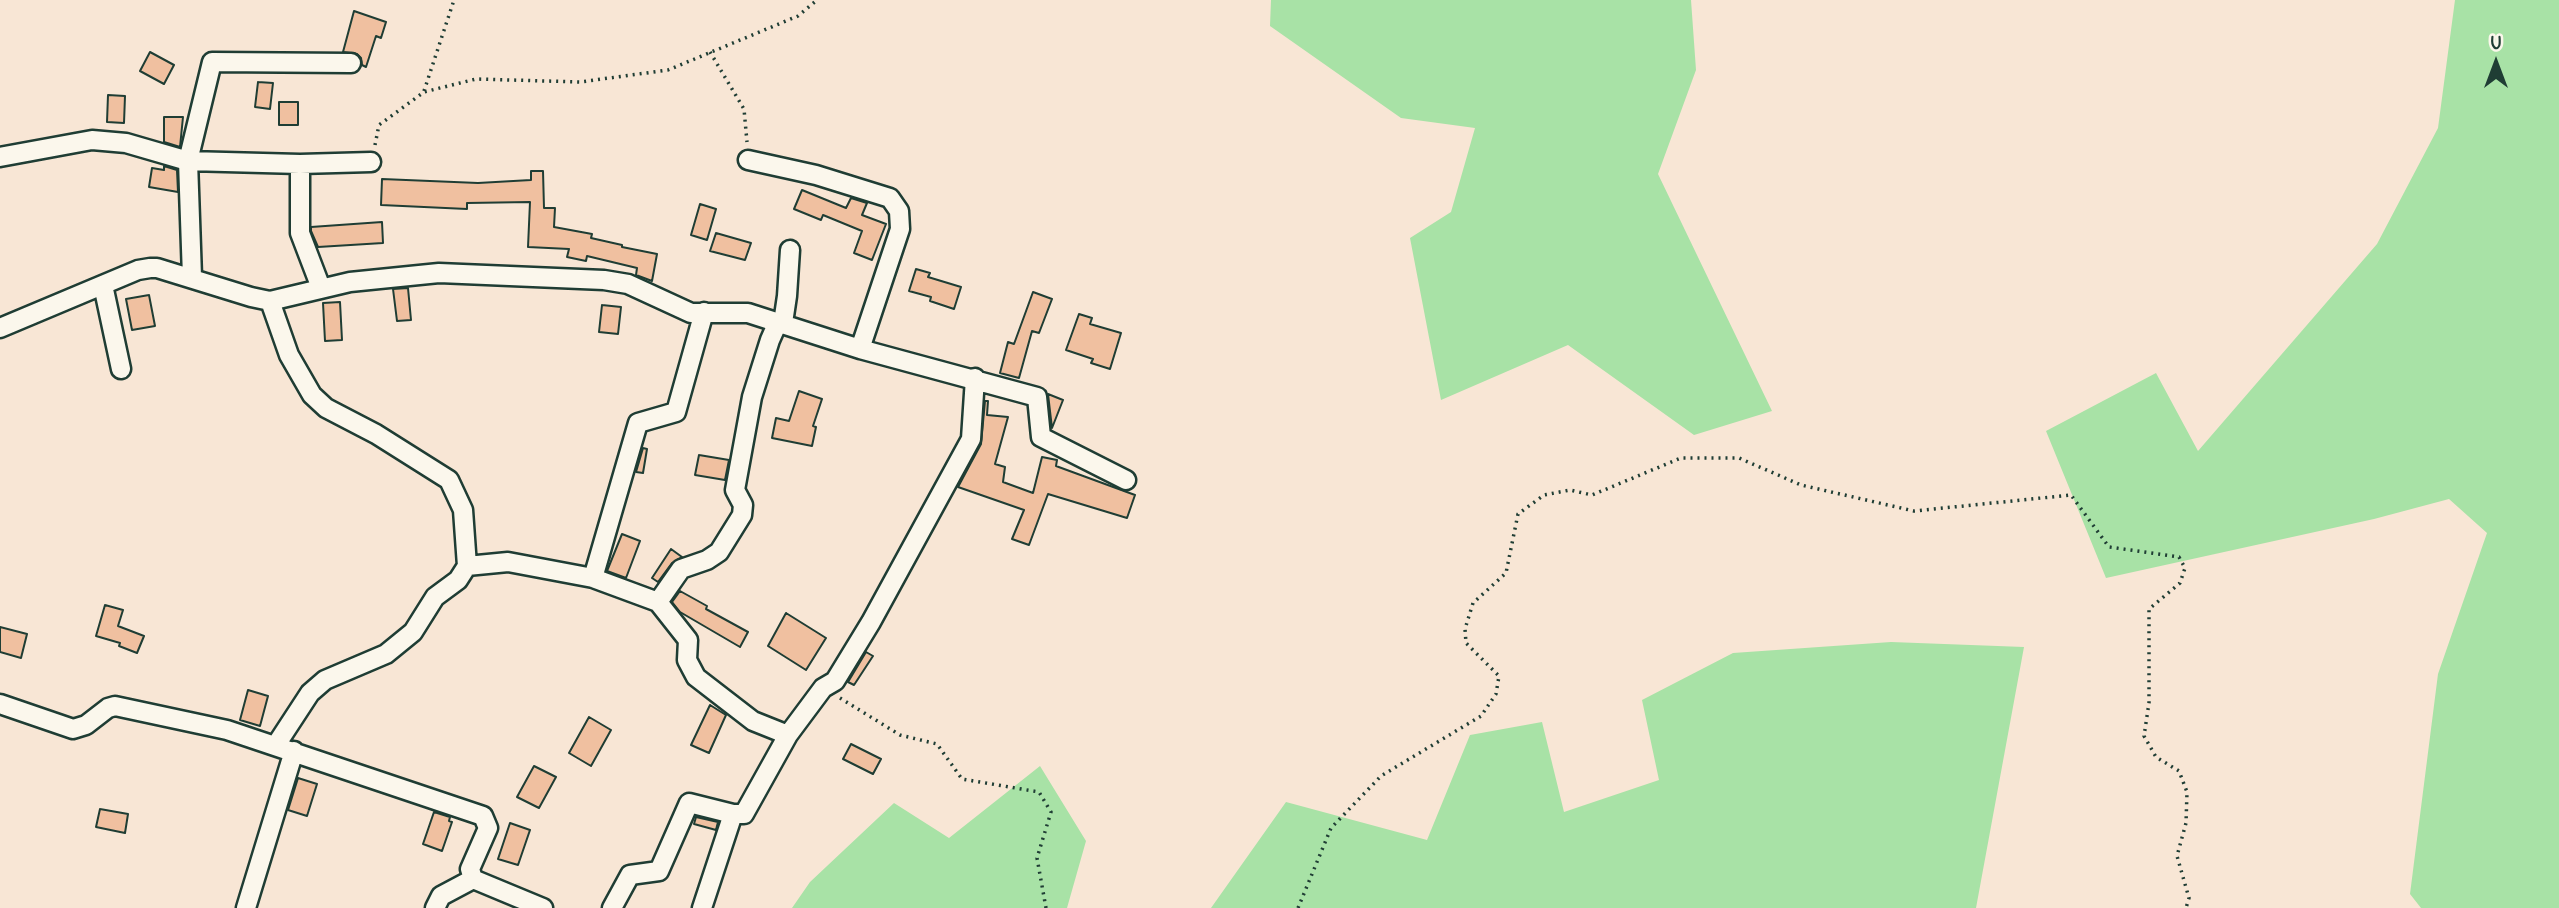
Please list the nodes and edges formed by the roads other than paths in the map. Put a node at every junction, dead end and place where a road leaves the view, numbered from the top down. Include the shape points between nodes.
1 (351, 63) dead end
2 (0, 157) edge
3 (748, 160) road end
4 (188, 161) junction
5 (371, 162) road end
6 (300, 164) junction
7 (790, 250) dead end
8 (192, 277) junction
9 (103, 285) junction
10 (321, 288) junction
11 (270, 301) junction
12 (704, 312) junction
13 (780, 323) junction
14 (0, 328) edge
15 (860, 349) junction
16 (121, 369) dead end
17 (975, 379) junction
18 (1126, 480) dead end
19 (467, 566) junction
20 (593, 578) junction
21 (658, 602) junction
22 (0, 704) edge
23 (788, 735) junction
24 (276, 745) junction
25 (294, 751) junction
26 (733, 814) junction
27 (473, 879) junction
28 (246, 908) edge
29 (435, 908) edge
30 (543, 908) edge
31 (612, 908) edge
32 (702, 908) edge

1 - 4 street via 212,62
2 - 4 street via 92,140 126,143
3 - 15 street via 890,198 899,211 900,229
4 - 6 street
4 - 8 street
5 - 6 street
6 - 10 street via 300,233
7 - 13 street via 788,296
8 - 9 street via 150,268
8 - 11 street
9 - 14 street
9 - 16 street
10 - 11 street
10 - 12 street via 439,273 571,277 628,284 680,309
11 - 19 street via 289,355 312,395 326,408 449,480 463,510
12 - 13 street via 738,311
12 - 20 street via 676,412 638,423
13 - 15 street
13 - 21 street via 752,397 735,490 743,505 742,515 719,552 681,569
15 - 17 street
17 - 18 street via 1037,397 1041,437
17 - 23 street via 971,439 835,681 823,688
19 - 20 street via 508,562
19 - 24 street via 458,580 435,597 412,632 386,654 324,680 310,693
20 - 21 street
21 - 23 street via 688,640 688,660 696,677 753,721
22 - 24 street via 73,729 115,706
23 - 26 street via 744,814
24 - 25 street
25 - 27 street via 483,816 488,828 470,869
25 - 28 street
26 - 31 street via 689,803 659,871 629,876
26 - 32 street
27 - 29 street via 441,896
27 - 30 street

